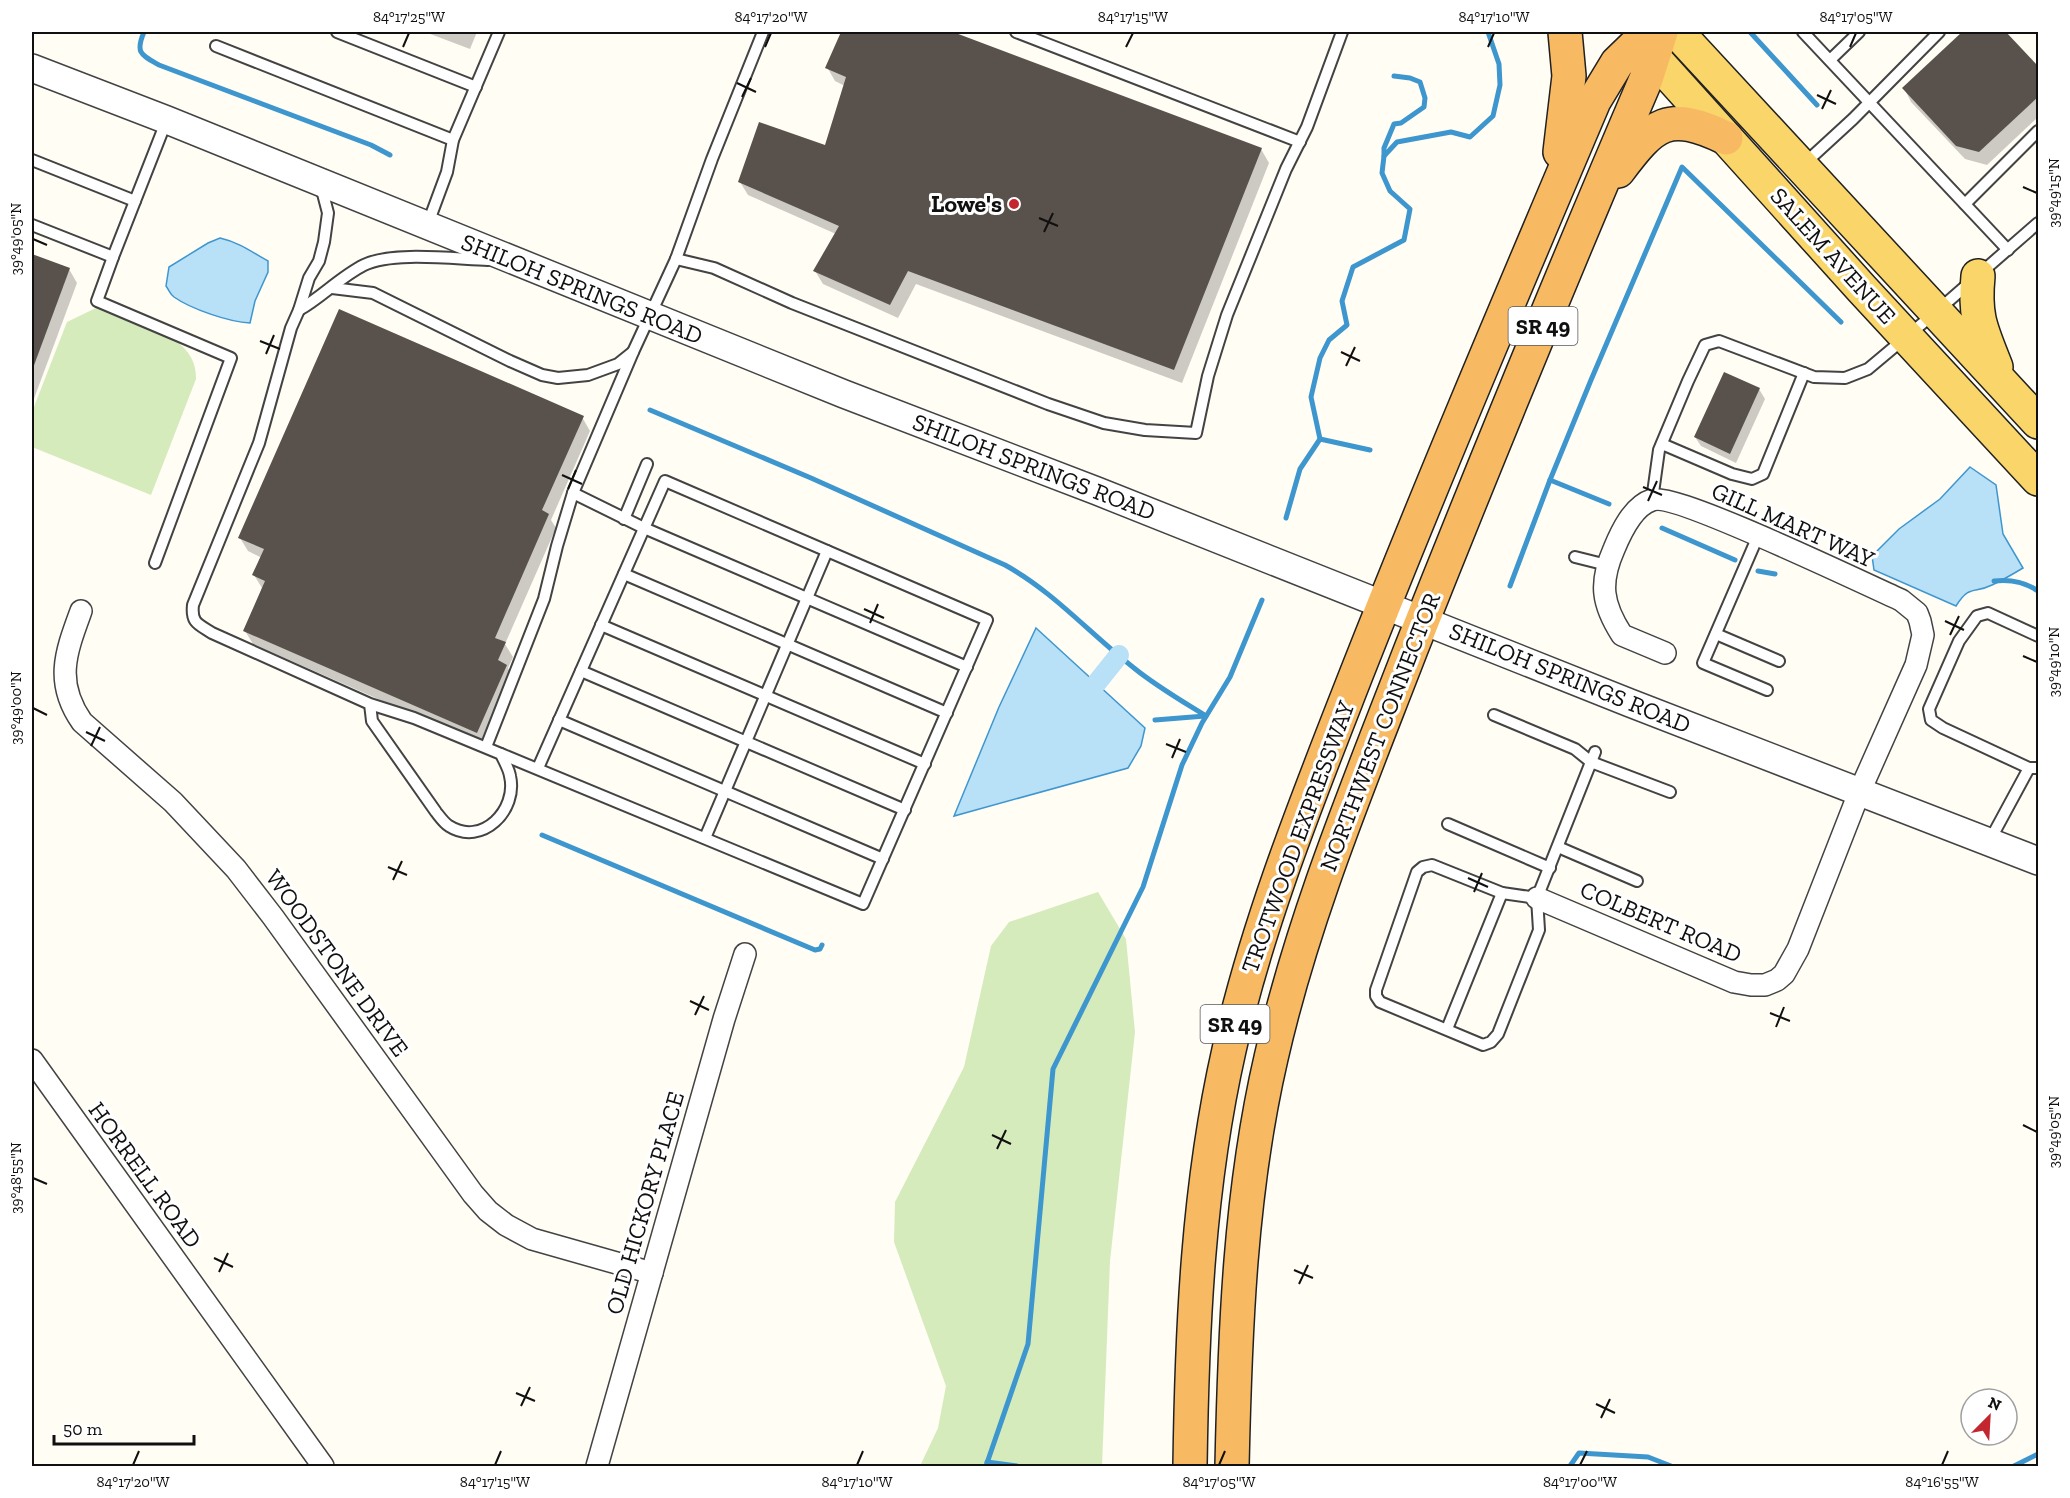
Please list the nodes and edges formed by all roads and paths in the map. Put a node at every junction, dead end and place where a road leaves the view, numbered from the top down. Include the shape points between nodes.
1 (337, 32) edge
2 (499, 32) edge
3 (763, 32) edge
4 (1016, 32) edge
5 (1342, 32) edge
6 (1565, 32) edge
7 (1677, 32) edge
8 (1803, 32) edge
9 (1859, 32) edge
10 (1940, 32) edge
11 (1646, 38) edge
12 (216, 46) dead end
13 (1830, 60) junction
14 (32, 68) edge
15 (476, 87) junction
16 (1869, 102) junction
17 (167, 120) junction
18 (2038, 131) edge
19 (1726, 138) junction
20 (453, 140) junction
21 (1300, 142) junction
22 (32, 160) edge
23 (1802, 166) junction
24 (321, 184) junction
25 (135, 201) junction
26 (1965, 204) junction
27 (1550, 205) junction
28 (1592, 207) junction
29 (2038, 223) edge
30 (32, 225) edge
31 (427, 227) junction
32 (2008, 250) junction
33 (113, 258) junction
34 (676, 259) junction
35 (512, 261) junction
36 (1978, 276) junction
37 (332, 288) junction
38 (299, 310) junction
39 (1936, 312) junction
40 (650, 316) junction
41 (1906, 337) junction
42 (633, 352) junction
43 (1804, 373) junction
44 (2004, 385) junction
45 (2038, 422) edge
46 (1662, 444) junction
47 (647, 464) dead end
48 (2038, 479) edge
49 (573, 493) junction
50 (1652, 500) junction
51 (624, 519) junction
52 (644, 528) junction
53 (1758, 536) junction
54 (827, 551) junction
55 (1575, 557) dead end
56 (155, 563) dead end
57 (1607, 565) junction
58 (624, 574) junction
59 (807, 598) junction
60 (1383, 605) junction
61 (81, 610) dead end
62 (1423, 620) junction
63 (601, 626) junction
64 (1716, 634) junction
65 (2038, 636) edge
66 (787, 645) junction
67 (1665, 653) dead end
68 (1779, 661) dead end
69 (967, 667) junction
70 (581, 671) junction
71 (1767, 690) dead end
72 (765, 695) junction
73 (370, 704) junction
74 (947, 713) junction
75 (1494, 715) dead end
76 (559, 720) junction
77 (746, 742) junction
78 (486, 747) junction
79 (501, 754) junction
80 (1593, 757) junction
81 (925, 764) junction
82 (538, 768) junction
83 (2034, 768) edge
84 (724, 792) junction
85 (1670, 792) dead end
86 (1859, 793) junction
87 (905, 810) junction
88 (1448, 824) dead end
89 (705, 838) junction
90 (1989, 843) junction
91 (1558, 848) junction
92 (883, 859) junction
93 (2038, 861) edge
94 (1550, 868) junction
95 (1637, 881) dead end
96 (1502, 893) junction
97 (1537, 898) junction
98 (745, 954) dead end
99 (1447, 1029) junction
100 (32, 1060) edge
101 (652, 1273) junction
102 (323, 1467) edge
103 (597, 1467) edge
104 (1190, 1467) edge
105 (1232, 1467) edge

1 - 15 lane
2 - 15 lane
3 - 34 lane
4 - 21 lane
5 - 21 lane
6 - 27 highway, SR 49 via 1569,76
7 - 23 main road, SALEM AVENUE
8 - 13 lane
9 - 13 lane
10 - 16 lane
11 - 19 main road, SALEM AVENUE
11 - 27 highway via 1617,63 1594,101
11 - 28 highway, NORTHWEST CONNECTOR / SR 49 via 1646,79
12 - 20 lane
13 - 16 lane
14 - 17 street, SHILOH SPRINGS ROAD
15 - 20 lane
16 - 23 lane
16 - 26 lane
17 - 24 street, SHILOH SPRINGS ROAD
17 - 25 lane
18 - 26 lane
19 - 28 highway via 1702,126 1666,124 1634,149
19 - 41 main road, SALEM AVENUE
20 - 31 lane via 447,172
21 - 34 lane via 1227,315 1196,433 1104,423 852,327 714,268
22 - 25 lane
23 - 39 main road, SALEM AVENUE
24 - 31 street, SHILOH SPRINGS ROAD
24 - 38 lane via 328,213 324,242
25 - 33 lane
26 - 32 lane
27 - 60 highway, NORTHWEST CONNECTOR / SR 49
28 - 62 highway, NORTHWEST CONNECTOR / SR 49
29 - 32 lane
30 - 33 lane
31 - 35 street, SHILOH SPRINGS ROAD
32 - 36 lane
33 - 56 lane via 97,301 231,358
34 - 40 lane
35 - 37 lane via 386,260 366,264
35 - 40 street, SHILOH SPRINGS ROAD
36 - 39 lane
36 - 44 main road via 1978,322
37 - 38 lane
37 - 42 lane via 373,293 542,375 588,375 618,364
38 - 73 lane via 259,443 192,615 195,622 212,633
39 - 41 lane
39 - 44 main road, SALEM AVENUE
40 - 42 lane
40 - 60 street, SHILOH SPRINGS ROAD
41 - 43 lane via 1868,369 1845,378
41 - 48 main road, SALEM AVENUE
42 - 49 lane
43 - 46 lane via 1719,341 1705,345
43 - 46 lane via 1763,474 1752,479 1732,474
44 - 45 main road, SALEM AVENUE
46 - 50 lane
47 - 51 lane
49 - 51 lane
49 - 78 lane via 540,609
50 - 53 street, GILL MART WAY via 1662,499 1704,512
50 - 57 street via 1632,516
51 - 52 lane
52 - 54 lane via 665,481
52 - 58 lane
52 - 59 lane
53 - 64 lane
53 - 86 street, GILL MART WAY via 1901,600 1917,613 1923,635 1916,665
54 - 59 lane
54 - 69 lane via 987,621
55 - 57 lane
57 - 67 street via 1604,597 1622,635
58 - 63 lane
58 - 66 lane
59 - 66 lane
59 - 69 lane
60 - 62 street, SHILOH SPRINGS ROAD
60 - 104 highway, TROTWOOD EXPRESSWAY / SR 49 via 1285,859 1228,1051 1199,1239
61 - 101 street, WOODSTONE DRIVE via 64,666 73,709 82,722 173,802 236,869 473,1194 506,1225 532,1239
62 - 86 street, SHILOH SPRINGS ROAD
62 - 105 highway, NORTHWEST CONNECTOR / SR 49 via 1325,871 1270,1060 1241,1244
63 - 70 lane
63 - 72 lane
64 - 68 lane
64 - 71 lane via 1703,663
65 - 83 lane via 1988,613 1977,616 1959,641 1929,709 1931,720 1943,728
66 - 72 lane
66 - 74 lane
69 - 74 lane
70 - 76 lane
70 - 77 lane
72 - 77 lane
72 - 81 lane
73 - 78 lane
73 - 79 lane via 372,721 436,812 448,825 460,830 486,828 504,812 511,789
74 - 81 lane
75 - 80 lane
76 - 82 lane
76 - 84 lane
77 - 84 lane
77 - 87 lane
78 - 79 lane
79 - 82 lane
80 - 85 lane
80 - 91 lane
81 - 87 lane
82 - 89 lane
83 - 90 lane
84 - 89 lane
84 - 92 lane
86 - 90 street, SHILOH SPRINGS ROAD
86 - 97 street, COLBERT ROAD via 1798,949 1784,974 1765,985 1734,982
87 - 92 lane
88 - 94 lane
89 - 92 lane via 863,904
90 - 93 street, SHILOH SPRINGS ROAD
91 - 94 lane
91 - 95 lane
94 - 97 lane
96 - 97 lane
96 - 99 lane
96 - 99 lane via 1432,864 1417,872 1376,996 1380,1002
97 - 99 lane via 1539,930 1498,1034 1483,1045
98 - 101 street, OLD HICKORY PLACE
100 - 102 street, HORRELL ROAD
101 - 103 street, OLD HICKORY PLACE

